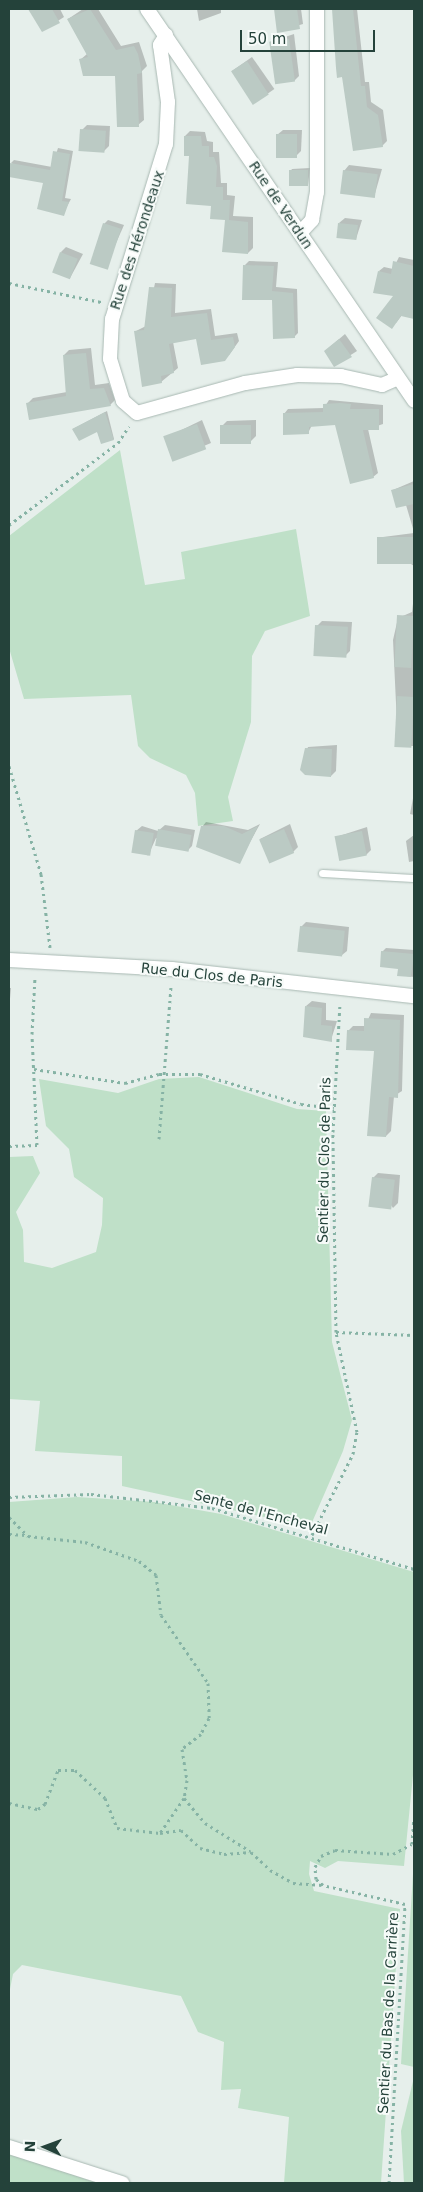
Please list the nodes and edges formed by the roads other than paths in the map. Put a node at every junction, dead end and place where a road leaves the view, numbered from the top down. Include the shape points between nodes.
1 (147, 9) edge
2 (317, 9) edge
3 (166, 35) junction
4 (300, 233) junction
5 (396, 379) junction
6 (414, 400) edge
7 (322, 874) dead end
8 (414, 878) edge
9 (9, 960) edge
10 (414, 996) edge
11 (9, 2147) edge
12 (122, 2183) edge

1 - 3 street, Rue de Verdun
2 - 4 street via 317,192 312,220
3 - 4 street, Rue de Verdun
3 - 5 street, Rue des Hérondeaux via 160,45 168,102 166,144 135,254 115,305 110,358 116,388 137,413 245,383 297,375 341,376 382,385
4 - 5 street, Rue de Verdun
5 - 6 street, Rue de Verdun
7 - 8 lane
9 - 10 street, Rue du Clos de Paris via 172,969
11 - 12 street

